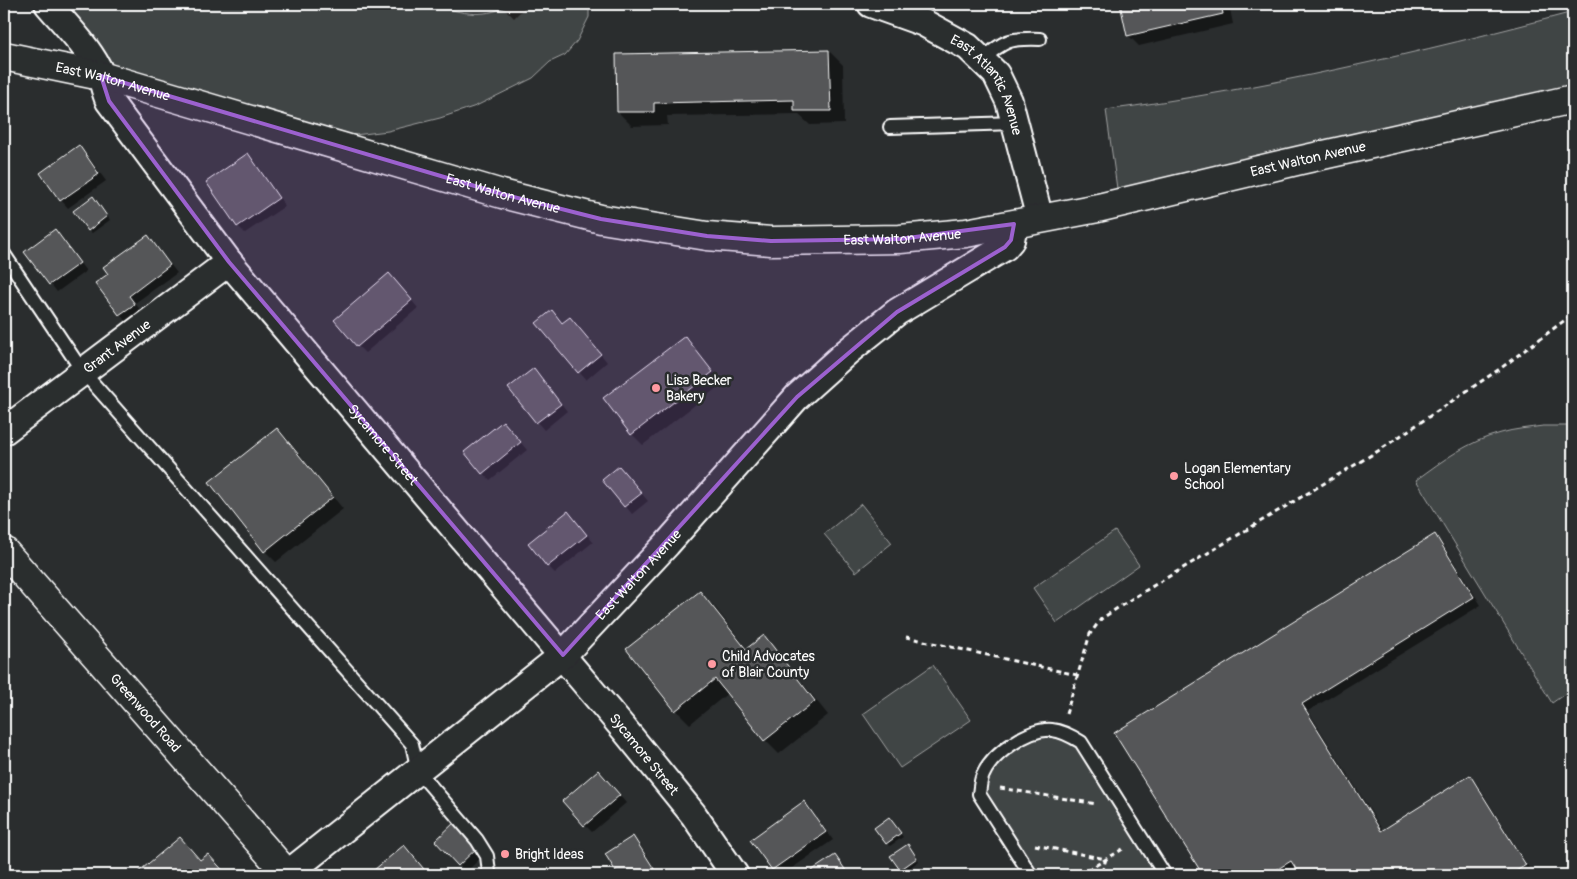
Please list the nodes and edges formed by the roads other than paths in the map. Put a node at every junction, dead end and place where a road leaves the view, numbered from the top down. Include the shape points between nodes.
1 (48, 4) edge
2 (870, 4) edge
3 (1040, 39) dead end
4 (4, 56) edge
5 (982, 60) junction
6 (101, 76) junction
7 (1573, 99) edge
8 (1015, 122) junction
9 (890, 127) dead end
10 (1040, 219) junction
11 (1014, 224) junction
12 (4, 254) edge
13 (229, 262) junction
14 (83, 372) junction
15 (4, 431) edge
16 (4, 551) edge
17 (563, 655) junction
18 (418, 771) junction
19 (287, 875) edge
20 (487, 875) edge
21 (735, 875) edge
22 (1031, 875) edge
23 (1165, 875) edge

1 - 6 street, Sycamore Street via 92,59
2 - 5 street, East Atlantic Avenue via 924,24 968,47
3 - 5 lane via 1009,40
4 - 6 main road, East Walton Avenue
5 - 8 street, East Atlantic Avenue via 996,74
6 - 11 main road, East Walton Avenue via 502,194 668,230 771,241 900,239 966,233
6 - 13 street, Sycamore Street via 109,101
7 - 10 main road, East Walton Avenue
8 - 9 lane
8 - 10 street, East Atlantic Avenue
10 - 11 main road, East Walton Avenue
11 - 17 street, East Walton Avenue via 1011,240 1005,247 897,312 797,397
12 - 14 lane
13 - 14 street, Grant Avenue
13 - 17 street, Sycamore Street
14 - 15 street, Grant Avenue
14 - 18 lane via 412,744
16 - 19 main road, Greenwood Road
17 - 18 street, East Walton Avenue
17 - 21 street, Sycamore Street via 693,814
18 - 19 street, East Walton Avenue
18 - 20 lane via 477,840 487,856
22 - 23 lane via 979,794 982,776 1012,744 1032,733 1052,730 1081,742

